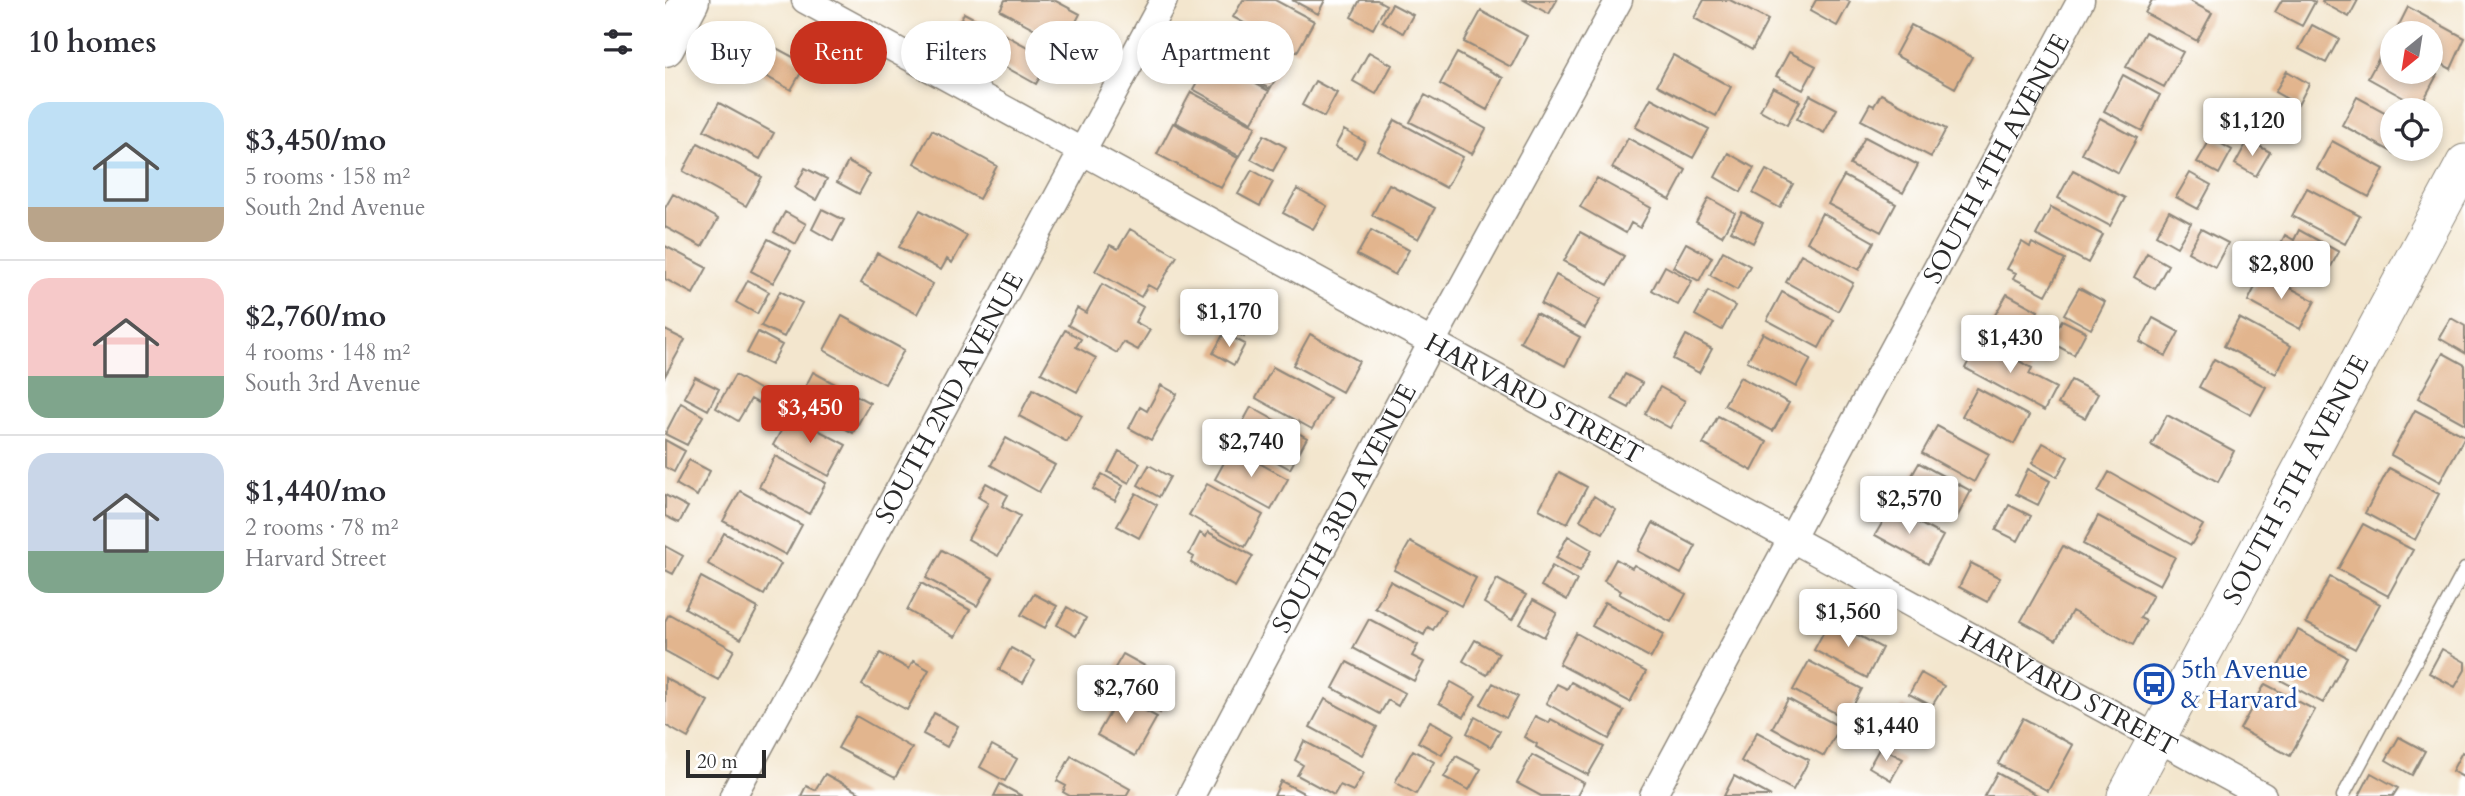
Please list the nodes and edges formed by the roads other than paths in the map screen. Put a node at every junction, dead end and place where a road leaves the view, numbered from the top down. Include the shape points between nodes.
1 (690, 0) edge
2 (805, 0) edge
3 (1164, 0) edge
4 (1619, 0) edge
5 (2081, 0) edge
6 (665, 47) edge
7 (1083, 151) junction
8 (2465, 163) edge
9 (1431, 342) junction
10 (1792, 539) junction
11 (2465, 569) edge
12 (2157, 738) junction
13 (733, 796) edge
14 (1191, 796) edge
15 (1653, 796) edge
16 (2126, 796) edge
17 (2263, 796) edge
18 (2343, 796) edge

1 - 6 main road
2 - 7 street, HARVARD STREET
3 - 7 street, SOUTH 2ND AVENUE
4 - 9 street, SOUTH 3RD AVENUE
5 - 10 street, SOUTH 4TH AVENUE
7 - 9 street, HARVARD STREET
7 - 13 street, SOUTH 2ND AVENUE
8 - 12 street, SOUTH 5TH AVENUE
9 - 10 street, HARVARD STREET
9 - 14 street, SOUTH 3RD AVENUE
10 - 12 street, HARVARD STREET
10 - 15 street, SOUTH 4TH AVENUE
11 - 18 lane
12 - 16 street, SOUTH 5TH AVENUE
12 - 17 street, HARVARD STREET

